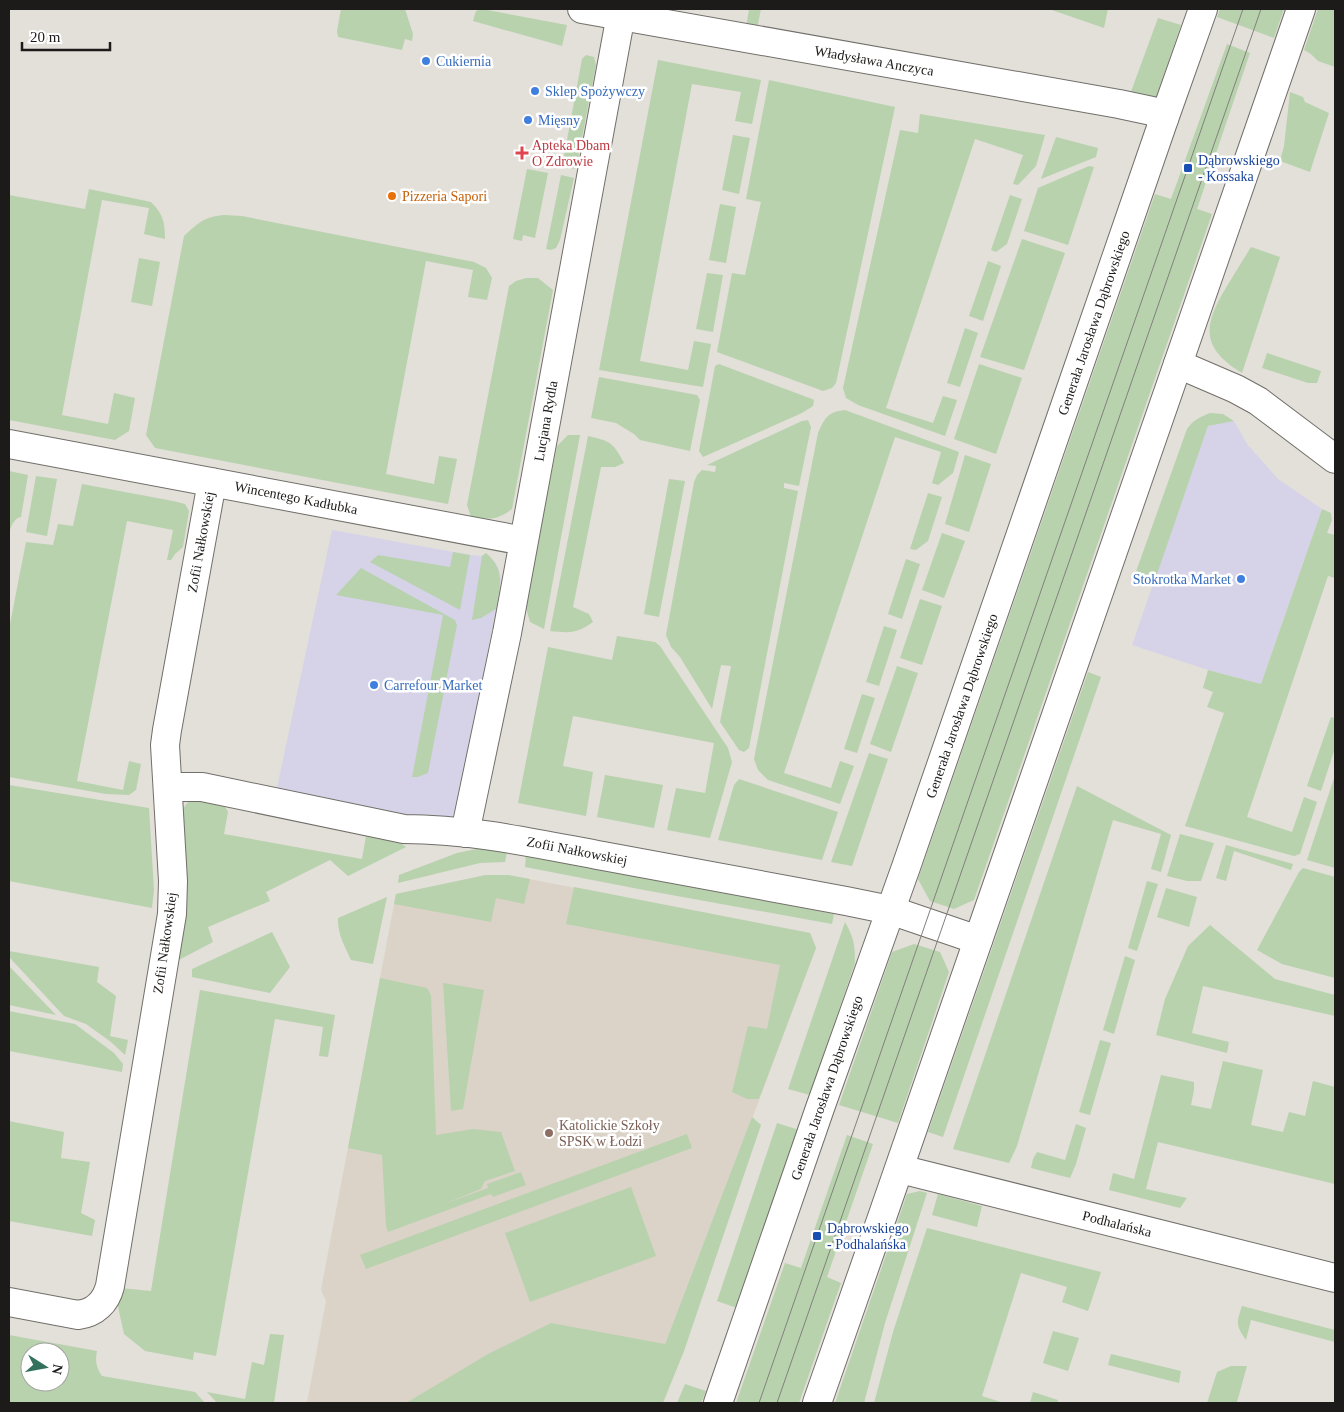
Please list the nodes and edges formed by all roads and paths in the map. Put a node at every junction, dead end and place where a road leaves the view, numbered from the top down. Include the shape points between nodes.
1 (582, 9) edge
2 (1203, 9) edge
3 (1301, 9) edge
4 (621, 12) edge
5 (1164, 119) junction
6 (1178, 364) junction
7 (9, 444) edge
8 (1335, 459) edge
9 (212, 482) junction
10 (524, 541) junction
11 (172, 787) dead end
12 (465, 833) junction
13 (890, 910) junction
14 (978, 940) junction
15 (900, 1169) junction
16 (1335, 1278) edge
17 (9, 1302) edge
18 (718, 1403) edge
19 (817, 1403) edge

1 - 4 street, Władysława Anczyca
2 - 5 street, Generała Jarosława Dąbrowskiego
3 - 6 street
4 - 5 street, Władysława Anczyca via 1119,104 1152,112
4 - 10 street, Lucjana Rydla
5 - 13 street, Generała Jarosława Dąbrowskiego
6 - 8 street via 1258,401
6 - 14 street
7 - 9 street, Wincentego Kadłubka
9 - 10 street, Wincentego Kadłubka
9 - 17 street, Zofii Nałkowskiej via 167,730 165,753 172,914 108,1296 96,1309 78,1315
10 - 12 street, Lucjana Rydla
11 - 12 street, Zofii Nałkowskiej via 202,787 404,830
12 - 13 street, Zofii Nałkowskiej via 520,840
13 - 14 street, Zofii Nałkowskiej
13 - 18 street, Generała Jarosława Dąbrowskiego
14 - 15 street
15 - 16 street, Podhalańska
15 - 19 street

